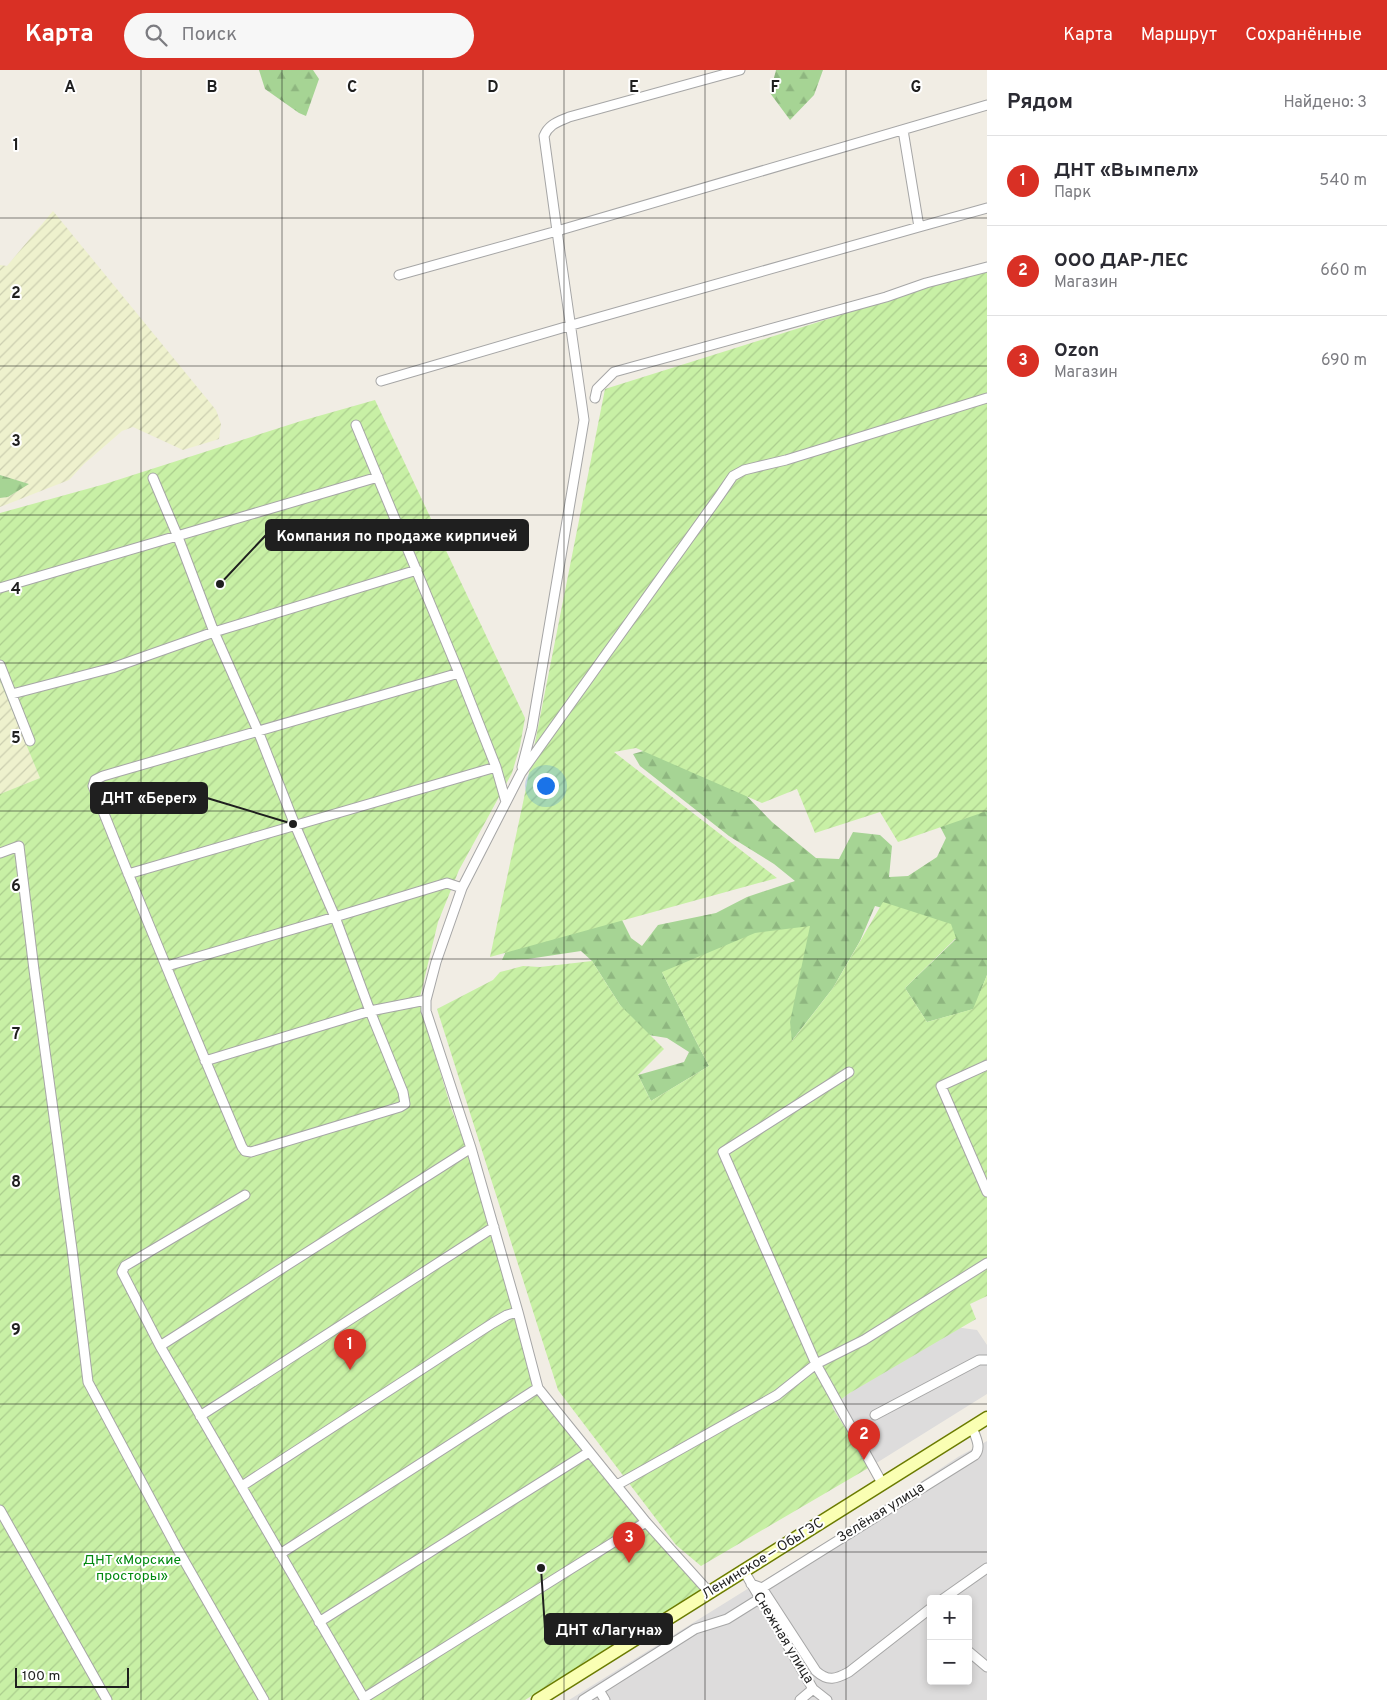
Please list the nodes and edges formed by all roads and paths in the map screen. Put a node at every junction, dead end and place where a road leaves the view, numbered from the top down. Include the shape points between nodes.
1 (740, 70) edge
2 (987, 105) edge
3 (903, 130) junction
4 (987, 208) edge
5 (919, 228) junction
6 (557, 231) junction
7 (987, 267) edge
8 (399, 275) dead end
9 (571, 325) junction
10 (381, 381) dead end
11 (595, 398) dead end
12 (987, 398) edge
13 (356, 425) dead end
14 (378, 477) junction
15 (153, 478) dead end
16 (178, 537) junction
17 (417, 570) junction
18 (0, 588) edge
19 (214, 632) junction
20 (0, 665) edge
21 (459, 673) junction
22 (12, 694) junction
23 (258, 731) junction
24 (30, 741) dead end
25 (496, 767) junction
26 (521, 773) junction
27 (506, 802) junction
28 (295, 825) junction
29 (0, 853) edge
30 (128, 874) junction
31 (462, 888) junction
32 (335, 918) junction
33 (167, 966) junction
34 (426, 1000) junction
35 (370, 1011) junction
36 (205, 1061) junction
37 (987, 1065) edge
38 (849, 1072) dead end
39 (471, 1148) junction
40 (987, 1192) edge
41 (245, 1195) dead end
42 (494, 1226) junction
43 (987, 1263) edge
44 (518, 1312) junction
45 (160, 1346) junction
46 (987, 1360) edge
47 (816, 1364) junction
48 (538, 1388) junction
49 (875, 1415) dead end
50 (200, 1416) junction
51 (987, 1418) edge
52 (972, 1427) junction
53 (589, 1452) junction
54 (882, 1483) junction
55 (242, 1486) junction
56 (617, 1486) junction
57 (0, 1510) edge
58 (646, 1522) junction
59 (280, 1554) junction
60 (987, 1568) edge
61 (744, 1571) junction
62 (751, 1584) junction
63 (762, 1588) junction
64 (710, 1593) junction
65 (949, 1595) edge
66 (759, 1599) junction
67 (927, 1613) edge
68 (319, 1622) junction
69 (972, 1654) edge
70 (987, 1667) edge
71 (813, 1689) junction
72 (599, 1690) junction
73 (364, 1699) edge
74 (107, 1700) edge
75 (264, 1700) edge
76 (538, 1700) edge
77 (583, 1700) edge
78 (604, 1700) edge
79 (800, 1700) edge
80 (827, 1700) edge

1 - 6 street via 553,124 544,136
2 - 3 street
3 - 5 street
3 - 6 street
4 - 5 street
5 - 9 street
6 - 8 street
6 - 9 street
7 - 11 street via 614,372 597,389
9 - 10 street
9 - 26 street via 584,420
12 - 26 street via 732,476
13 - 14 street
14 - 16 street
14 - 17 street
15 - 16 street
16 - 18 street
16 - 19 street
17 - 19 street
17 - 21 street
19 - 22 street via 112,668
19 - 23 street
20 - 22 street
21 - 23 street
21 - 25 street
22 - 24 street
23 - 28 street
23 - 30 street via 95,780 93,786
25 - 27 street
25 - 28 street
26 - 27 street
27 - 31 street
28 - 30 street
28 - 32 street
29 - 75 street via 19,846 88,1382
30 - 33 street
31 - 32 street via 447,883
31 - 34 street
32 - 33 street
32 - 35 street
33 - 36 street
34 - 35 street
34 - 39 street via 426,1010
35 - 36 street
35 - 36 street via 403,1092 405,1104 400,1107 251,1152 245,1151
37 - 40 street via 941,1086
38 - 47 street via 723,1152
39 - 42 street
39 - 45 street
41 - 45 street via 125,1266 124,1277
42 - 44 street
42 - 50 street
43 - 47 street via 864,1340
44 - 48 street
44 - 55 street via 493,1322
45 - 50 street
46 - 49 street via 979,1360
47 - 54 street
47 - 56 street via 777,1395
48 - 53 street
48 - 59 street
50 - 55 street
51 - 52 main road, Ленинское — ОбьГЭС
52 - 54 main road, Ленинское — ОбьГЭС
52 - 63 street, Зелёная улица via 978,1446 975,1455
53 - 56 street
53 - 68 street
54 - 61 main road, Ленинское — ОбьГЭС
55 - 59 street
56 - 58 street
57 - 74 street
58 - 64 street
58 - 73 street
59 - 68 street
60 - 65 street
61 - 62 street, Снежная улица
61 - 64 main road, Ленинское — ОбьГЭС
62 - 63 street
62 - 66 street, Снежная улица
63 - 67 street via 823,1677 840,1676
64 - 76 main road, Ленинское — ОбьГЭС
66 - 71 street, Снежная улица
66 - 72 street via 726,1619 695,1629
68 - 73 street
69 - 70 street
71 - 79 street
71 - 80 street, Снежная улица
72 - 77 street
72 - 78 street

